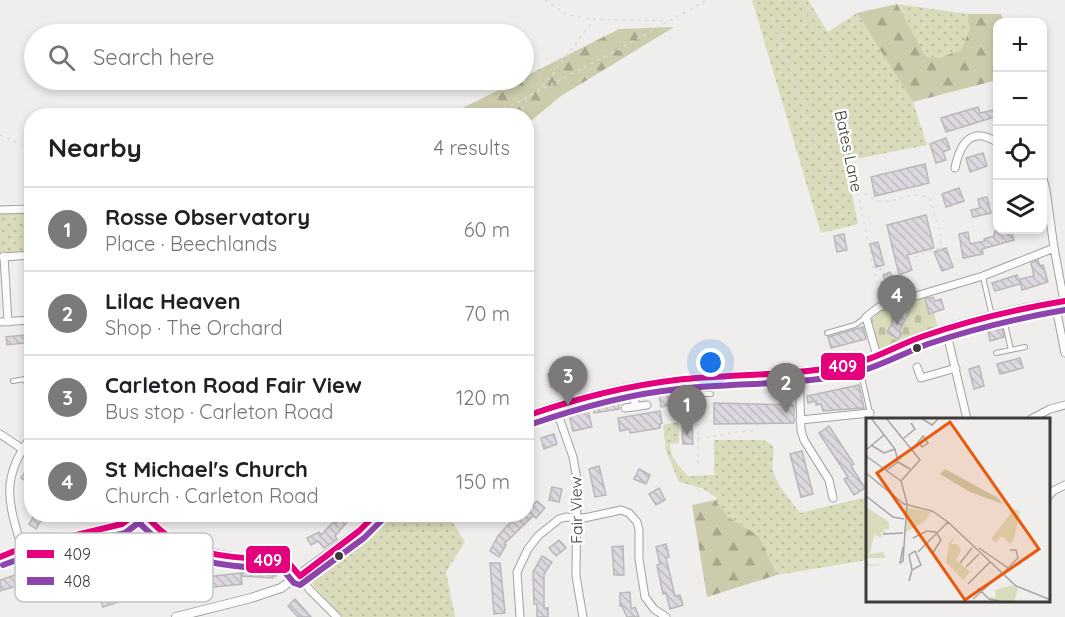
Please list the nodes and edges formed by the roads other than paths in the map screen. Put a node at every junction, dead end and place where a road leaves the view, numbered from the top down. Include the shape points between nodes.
1 (993, 140) edge
2 (955, 168) dead end
3 (1043, 180) edge
4 (24, 209) edge
5 (0, 210) edge
6 (1054, 248) junction
7 (24, 256) edge
8 (2, 257) edge
9 (983, 276) junction
10 (1061, 302) edge
11 (1003, 315) junction
12 (992, 316) junction
13 (866, 317) junction
14 (24, 321) edge
15 (4, 322) edge
16 (946, 330) junction
17 (827, 333) dead end
18 (1026, 347) dead end
19 (1011, 350) junction
20 (996, 353) dead end
21 (1065, 353) edge
22 (877, 356) junction
23 (858, 362) junction
24 (917, 367) dead end
25 (956, 368) junction
26 (799, 372) junction
27 (699, 378) junction
28 (24, 379) edge
29 (13, 381) dead end
30 (634, 386) junction
31 (711, 394) dead end
32 (647, 405) dead end
33 (1065, 405) edge
34 (555, 406) junction
35 (635, 407) junction
36 (625, 408) dead end
37 (534, 413) edge
38 (869, 416) edge
39 (967, 418) edge
40 (1033, 418) edge
41 (800, 420) junction
42 (0, 434) edge
43 (24, 445) edge
44 (21, 448) junction
45 (1065, 485) edge
46 (1050, 495) edge
47 (833, 498) dead end
48 (576, 517) junction
49 (125, 522) edge
50 (152, 522) edge
51 (368, 522) edge
52 (18, 533) edge
53 (84, 533) edge
54 (164, 533) edge
55 (15, 551) edge
56 (213, 553) edge
57 (0, 557) edge
58 (300, 576) junction
59 (176, 617) edge
60 (337, 617) edge
61 (520, 617) edge
62 (583, 617) edge
63 (666, 617) edge

1 - 2 street via 984,136 964,142
3 - 6 street
4 - 5 street
6 - 9 street
6 - 10 street
7 - 8 street
8 - 15 street
9 - 12 lane
9 - 13 street via 879,307
10 - 11 street
10 - 21 street
11 - 12 street
11 - 19 lane
12 - 16 street
13 - 17 lane via 855,325
13 - 22 street
14 - 15 street
16 - 22 street
16 - 25 street
18 - 19 lane
19 - 20 lane
22 - 23 street
23 - 26 street
23 - 38 lane
24 - 25 street via 921,378
25 - 39 street
26 - 27 street
26 - 41 street
27 - 30 street
27 - 31 lane via 698,394
28 - 29 lane
30 - 34 street
30 - 35 street
32 - 35 street
33 - 40 street
34 - 37 street
34 - 48 street, Fair View via 573,457
35 - 36 street
38 - 41 street
41 - 47 street via 804,440 823,468
42 - 44 street
43 - 44 street
44 - 52 street via 10,469 7,492
45 - 46 street
48 - 61 street via 559,519 528,549 517,572
48 - 62 street, Fair View via 576,576
48 - 63 street via 621,510 633,516 639,530 645,597
49 - 53 street
50 - 54 street
51 - 58 street
55 - 57 street
56 - 58 street via 287,561
58 - 59 street via 281,588 251,598
58 - 60 street

